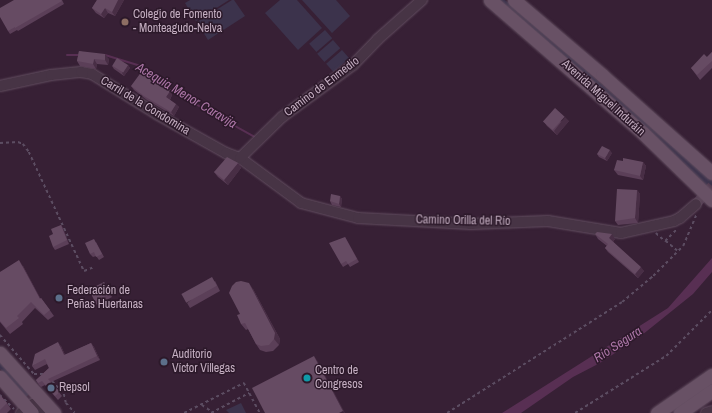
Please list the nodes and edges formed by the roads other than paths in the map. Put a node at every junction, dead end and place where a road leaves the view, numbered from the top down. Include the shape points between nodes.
1 (422, 0) edge
2 (490, 0) edge
3 (514, 0) edge
4 (0, 86) edge
5 (240, 158) junction
6 (712, 173) edge
7 (712, 200) edge
8 (696, 204) tunnel mouth
9 (0, 353) edge
10 (712, 375) edge
11 (0, 377) edge
12 (33, 389) junction
13 (712, 391) edge
14 (28, 410) edge
15 (712, 412) edge
16 (45, 413) edge
17 (54, 413) edge
18 (656, 413) edge
19 (680, 413) edge
20 (706, 413) edge

1 - 5 street, Camino de Enmedio via 378,38 353,65 282,116
2 - 7 main road, Avenida Miguel Induráin via 643,133
3 - 6 main road, Avenida Miguel Induráin
4 - 5 street, Carril de la Condomina via 51,74 92,74 158,115
5 - 8 street, Camino Orilla del Río via 301,203 358,218 470,224 548,221 621,233 680,218
9 - 12 main road
10 - 18 main road
11 - 14 main road
12 - 14 street via 36,397
12 - 17 main road
13 - 19 main road
14 - 16 street
15 - 20 street

